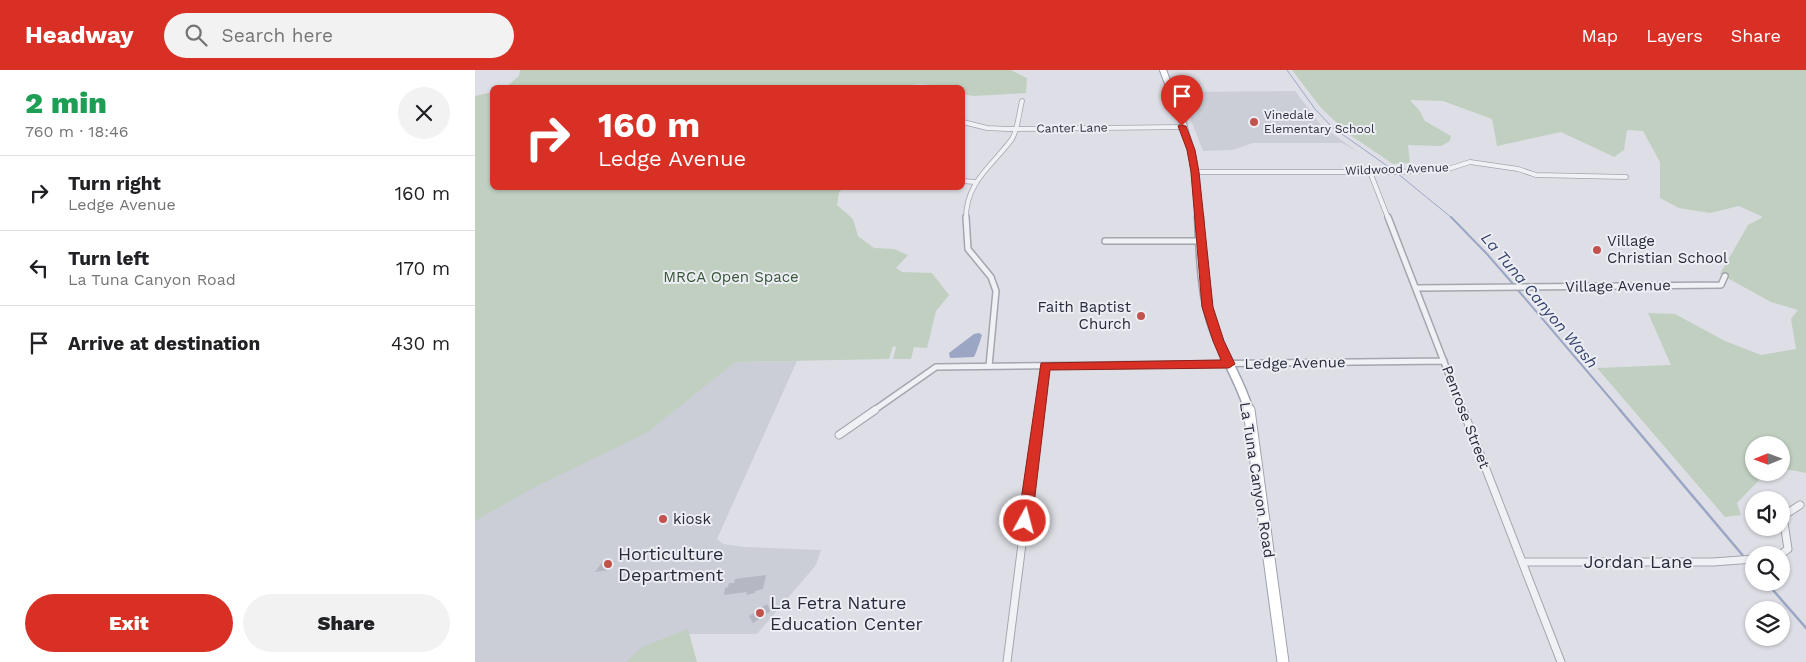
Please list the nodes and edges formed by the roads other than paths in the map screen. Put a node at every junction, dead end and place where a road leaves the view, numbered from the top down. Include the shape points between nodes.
1 (1163, 70) edge
2 (1022, 101) dead end
3 (965, 122) edge
4 (1182, 126) junction
5 (1015, 128) junction
6 (1195, 172) junction
7 (1370, 172) junction
8 (1626, 177) dead end
9 (965, 181) edge
10 (975, 182) junction
11 (1201, 241) junction
12 (1105, 242) dead end
13 (1725, 276) dead end
14 (1417, 288) junction
15 (1444, 361) junction
16 (1229, 364) junction
17 (989, 366) junction
18 (1045, 366) junction
19 (839, 435) dead end
20 (1800, 505) dead end
21 (1788, 546) edge
22 (1745, 560) edge
23 (1521, 562) junction
24 (1007, 662) edge
25 (1283, 662) edge
26 (1561, 662) edge

1 - 4 main road, La Tuna Canyon Road
2 - 5 street
3 - 5 street, Canter Lane via 989,128
4 - 5 street, Canter Lane
4 - 6 main road, La Tuna Canyon Road
5 - 10 street via 1008,144
6 - 7 street, Wildwood Avenue
6 - 11 main road, La Tuna Canyon Road
7 - 8 street, Wildwood Avenue via 1448,169 1470,162 1536,175
7 - 14 street, Penrose Street
9 - 10 street
10 - 17 street via 966,208 966,238 969,251 991,277 996,291
11 - 12 street
11 - 16 main road, La Tuna Canyon Road via 1208,307
13 - 14 street, Village Avenue via 1721,285
14 - 15 street, Penrose Street
15 - 16 street, Ledge Avenue
15 - 23 street, Penrose Street
16 - 18 street, Ledge Avenue
16 - 25 main road, La Tuna Canyon Road via 1251,417
17 - 18 street, Ledge Avenue
17 - 19 street, Ledge Avenue via 936,367
18 - 24 street
20 - 21 street via 1783,516
22 - 23 street, Jordan Lane
23 - 26 street, Penrose Street

